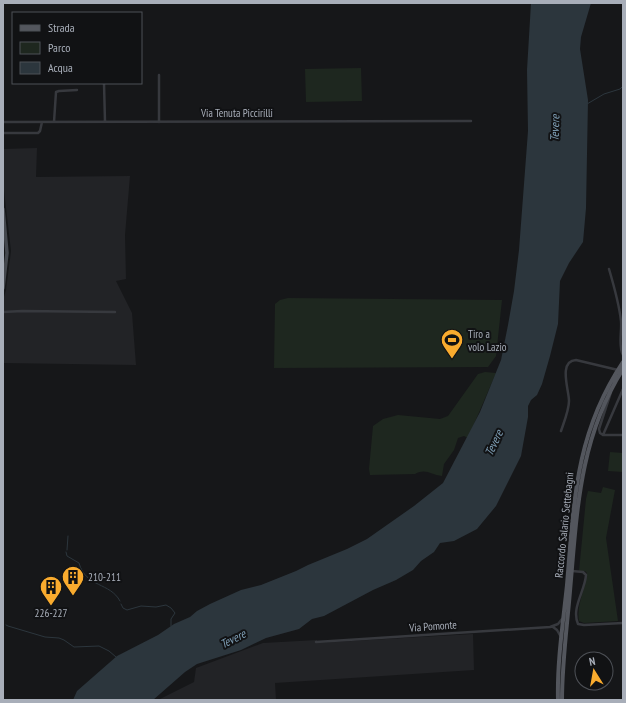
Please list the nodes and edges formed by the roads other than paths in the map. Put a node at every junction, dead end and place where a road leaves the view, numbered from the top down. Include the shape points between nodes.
1 (159, 75) dead end
2 (104, 84) edge
3 (77, 90) dead end
4 (471, 121) dead end
5 (3, 122) edge
6 (42, 122) junction
7 (54, 122) junction
8 (105, 122) junction
9 (159, 122) junction
10 (3, 133) edge
11 (3, 209) edge
12 (608, 269) dead end
13 (3, 288) edge
14 (3, 312) edge
15 (115, 312) dead end
16 (623, 355) edge
17 (623, 362) edge
18 (623, 369) edge
19 (618, 370) junction
20 (612, 389) junction
21 (623, 389) edge
22 (561, 431) dead end
23 (604, 435) junction
24 (623, 435) edge
25 (572, 571) junction
26 (564, 616) junction
27 (623, 623) edge
28 (550, 627) junction
29 (562, 640) junction
30 (316, 642) dead end
31 (558, 700) edge
32 (562, 700) edge

1 - 9 street
2 - 8 street
3 - 7 street via 56,92
4 - 9 street, Via Tenuta Piccirilli
5 - 6 street, Via Tenuta Piccirilli
6 - 7 street, Via Tenuta Piccirilli
6 - 10 street via 39,133
7 - 8 street, Via Tenuta Piccirilli
8 - 9 street, Via Tenuta Piccirilli
11 - 13 main road via 7,253
12 - 16 street via 619,305
14 - 15 street
17 - 19 main road, Raccordo Salario Settebagni
18 - 20 main road, Raccordo Salario Settebagni
19 - 22 street via 576,360 569,363 566,378 569,403
19 - 26 main road, Raccordo Salario Settebagni via 599,405 581,456
20 - 23 street via 599,429
20 - 25 main road, Raccordo Salario Settebagni via 595,427 583,470
21 - 23 street
23 - 24 street
25 - 27 street via 583,572 586,575 577,613 578,624
25 - 32 main road, Raccordo Salario Settebagni
26 - 28 street via 558,624
26 - 29 main road, Raccordo Salario Settebagni
28 - 29 street via 557,630
28 - 30 street, Via Pomonte
29 - 31 main road, Raccordo Salario Settebagni

